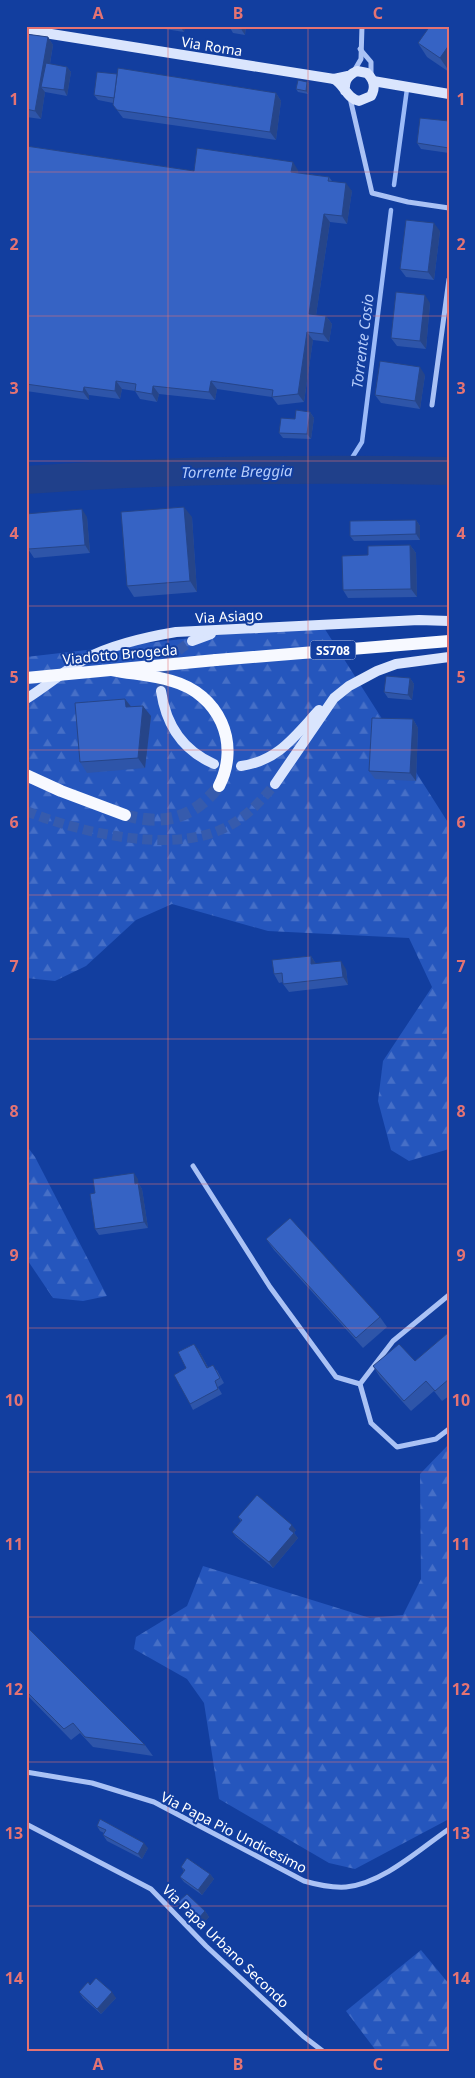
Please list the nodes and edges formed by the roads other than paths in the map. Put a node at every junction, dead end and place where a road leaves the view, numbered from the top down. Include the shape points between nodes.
1 (362, 26) edge
2 (26, 30) edge
3 (360, 48) junction
4 (350, 75) junction
5 (334, 79) junction
6 (372, 79) junction
7 (404, 87) junction
8 (348, 94) junction
9 (449, 94) edge
10 (370, 96) junction
11 (449, 208) edge
12 (449, 279) edge
13 (432, 405) dead end
14 (449, 621) edge
15 (221, 631) junction
16 (192, 641) tunnel mouth
17 (449, 641) edge
18 (449, 657) edge
19 (112, 670) junction
20 (26, 678) edge
21 (162, 691) tunnel mouth
22 (334, 698) junction
23 (26, 699) edge
24 (214, 764) dead end
25 (241, 766) dead end
26 (26, 775) edge
27 (275, 784) tunnel mouth
28 (219, 786) tunnel mouth
29 (125, 815) tunnel mouth
30 (194, 1166) dead end
31 (449, 1295) edge
32 (360, 1384) junction
33 (449, 1429) edge
34 (26, 1772) edge
35 (26, 1824) edge
36 (449, 1829) edge
37 (324, 2052) edge

1 - 3 street
2 - 5 street, Via Roma
3 - 4 street via 360,59
3 - 6 street via 370,62
4 - 5 street, Via Roma
4 - 6 street via 362,71
4 - 8 street via 345,82
5 - 8 street
6 - 7 street
6 - 10 street via 374,88
7 - 9 street
7 - 10 street
8 - 10 street via 359,101
8 - 11 street via 372,193
12 - 13 street
14 - 15 street, Via Asiago / SS708
15 - 16 street, SS708
15 - 23 street, Via Asiago / SS708 via 161,635 108,650 87,658
17 - 19 main road, Viadotto Brogeda / SS708, bridge
18 - 22 street, SS708 via 383,668
19 - 20 main road, Viadotto Brogeda / SS708, bridge
19 - 28 main road, SS708, bridge via 172,681 187,686 207,700 220,717 228,740 228,762
21 - 24 street via 164,708 175,732 191,752
22 - 25 street, SS708 via 274,756
22 - 27 street, SS708
26 - 29 main road
30 - 32 street via 270,1287 336,1377
31 - 32 street via 393,1341
32 - 33 street via 371,1423 397,1447 436,1440
34 - 36 street, Via Papa Pio Undicesimo via 92,1783 154,1802 304,1881 325,1886 347,1887 374,1880
35 - 37 street, Via Papa Urbano Secondo via 151,1889 206,1946

